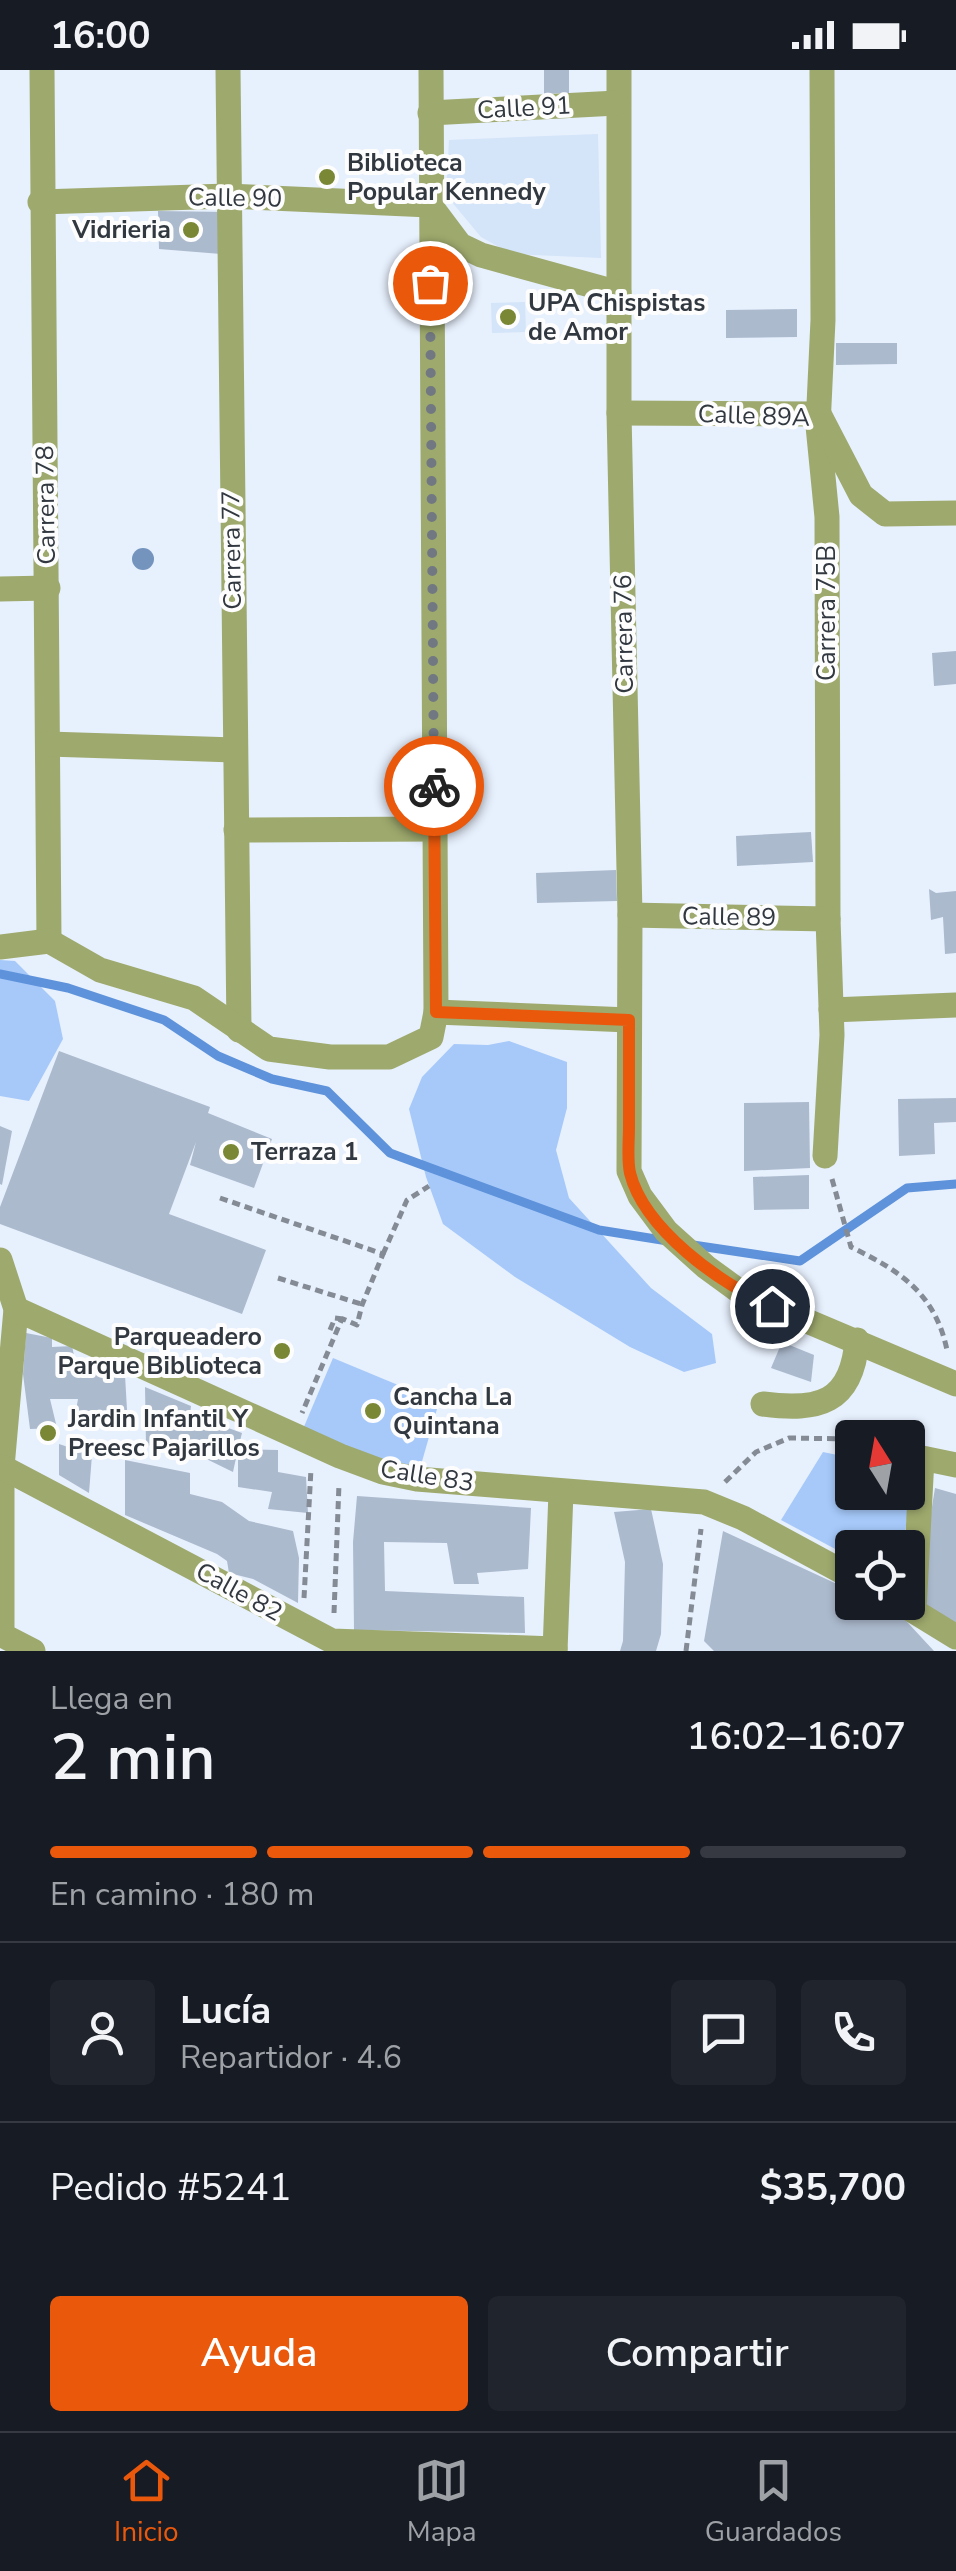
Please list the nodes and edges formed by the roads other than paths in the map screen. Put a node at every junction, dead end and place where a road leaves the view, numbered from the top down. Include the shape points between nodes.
1 (42, 70) edge
2 (228, 70) edge
3 (431, 70) edge
4 (619, 70) edge
5 (822, 70) edge
6 (618, 103) junction
7 (430, 113) junction
8 (228, 196) junction
9 (40, 202) junction
10 (430, 205) junction
11 (619, 293) junction
12 (619, 413) junction
13 (819, 414) junction
14 (956, 512) edge
15 (48, 588) junction
16 (0, 590) edge
17 (48, 744) junction
18 (235, 750) junction
19 (434, 829) junction
20 (236, 830) junction
21 (630, 915) junction
22 (828, 920) junction
23 (49, 941) junction
24 (0, 947) edge
25 (956, 1006) edge
26 (831, 1010) junction
27 (436, 1012) junction
28 (629, 1020) junction
29 (239, 1030) junction
30 (826, 1156) road end
31 (0, 1260) edge
32 (16, 1309) junction
33 (857, 1340) junction
34 (949, 1381) edge
35 (763, 1404) dead end
36 (956, 1464) edge
37 (2, 1467) edge
38 (561, 1492) junction
39 (914, 1530) edge
40 (835, 1568) edge
41 (925, 1618) edge
42 (2, 1635) edge
43 (956, 1637) edge
44 (555, 1650) edge
45 (33, 1651) edge

1 - 9 street, Carrera 78
2 - 8 street, Carrera 77
3 - 7 street
4 - 6 street, Carrera 76
5 - 13 street, Carrera 75B
6 - 7 street, Calle 91
6 - 11 street, Carrera 76
7 - 10 street
8 - 9 street, Calle 90
8 - 10 street, Calle 90
8 - 18 street, Carrera 77
9 - 15 street, Carrera 78
10 - 11 street via 460,246
10 - 19 street
11 - 12 street, Carrera 76
12 - 13 street, Calle 89A
12 - 21 street, Carrera 76
13 - 14 street, Calle 89A via 860,495 885,514
13 - 22 street, Carrera 75B via 827,517
15 - 16 street
15 - 17 street, Carrera 78
17 - 18 street
17 - 23 street, Carrera 78
18 - 20 street, Carrera 77
19 - 20 street
19 - 27 street
20 - 29 street, Carrera 77
21 - 22 street, Calle 89
21 - 28 street, Carrera 76
22 - 26 street, Carrera 75B
23 - 24 street
23 - 29 street via 100,970 194,998
25 - 26 street
26 - 30 street, Carrera 75B
27 - 28 street
27 - 29 street via 431,1037 389,1058 269,1049
28 - 33 street, Carrera 76 via 630,1171 640,1196 666,1231 743,1294
31 - 32 street
32 - 37 street
32 - 38 street, Calle 83 via 384,1472
33 - 34 street
33 - 35 street via 856,1360 827,1402 800,1409
36 - 39 street via 922,1458
37 - 42 street
37 - 44 street, Calle 82 via 332,1641
38 - 40 street, Calle 83 via 704,1502
38 - 44 street
41 - 43 street
42 - 45 street

